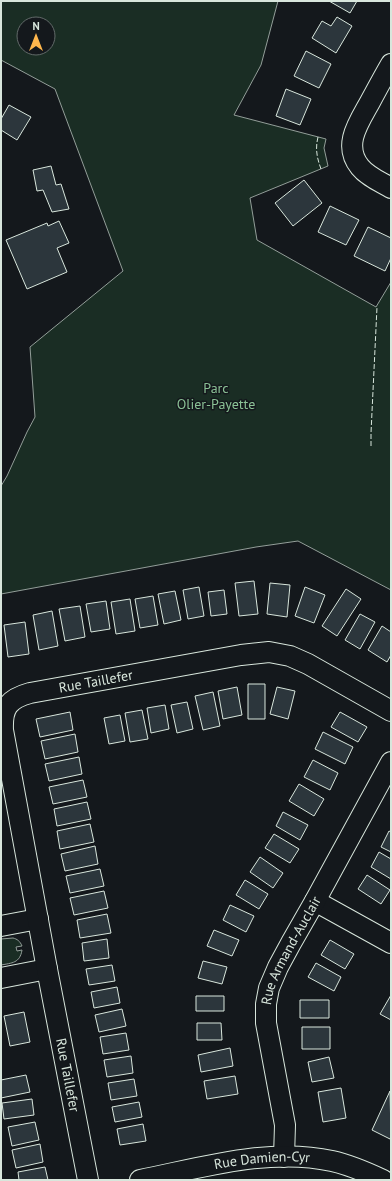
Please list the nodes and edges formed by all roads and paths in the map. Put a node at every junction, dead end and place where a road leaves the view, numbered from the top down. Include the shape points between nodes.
1 (391, 64) edge
2 (391, 188) edge
3 (391, 711) edge
4 (391, 762) edge
5 (315, 901) junction
6 (38, 919) junction
7 (1, 926) edge
8 (391, 943) edge
9 (47, 970) junction
10 (1, 978) edge
11 (284, 1157) junction
12 (88, 1180) edge
13 (140, 1180) edge
14 (383, 1180) edge

1 - 2 street via 356,127 352,146 361,169
3 - 6 street, Rue Taillefer via 308,664 290,656 269,652 241,655 15,698 5,711 3,730
4 - 5 street, Rue Armand-Auclair
5 - 8 street
5 - 11 street, Rue Armand-Auclair via 278,967 269,988 266,1004 268,1039 284,1125
6 - 7 street
6 - 9 street, Rue Taillefer
9 - 10 street
9 - 12 street, Rue Taillefer
11 - 13 street, Rue Damien-Cyr via 231,1162
11 - 14 street, Rue Damien-Cyr via 340,1163

